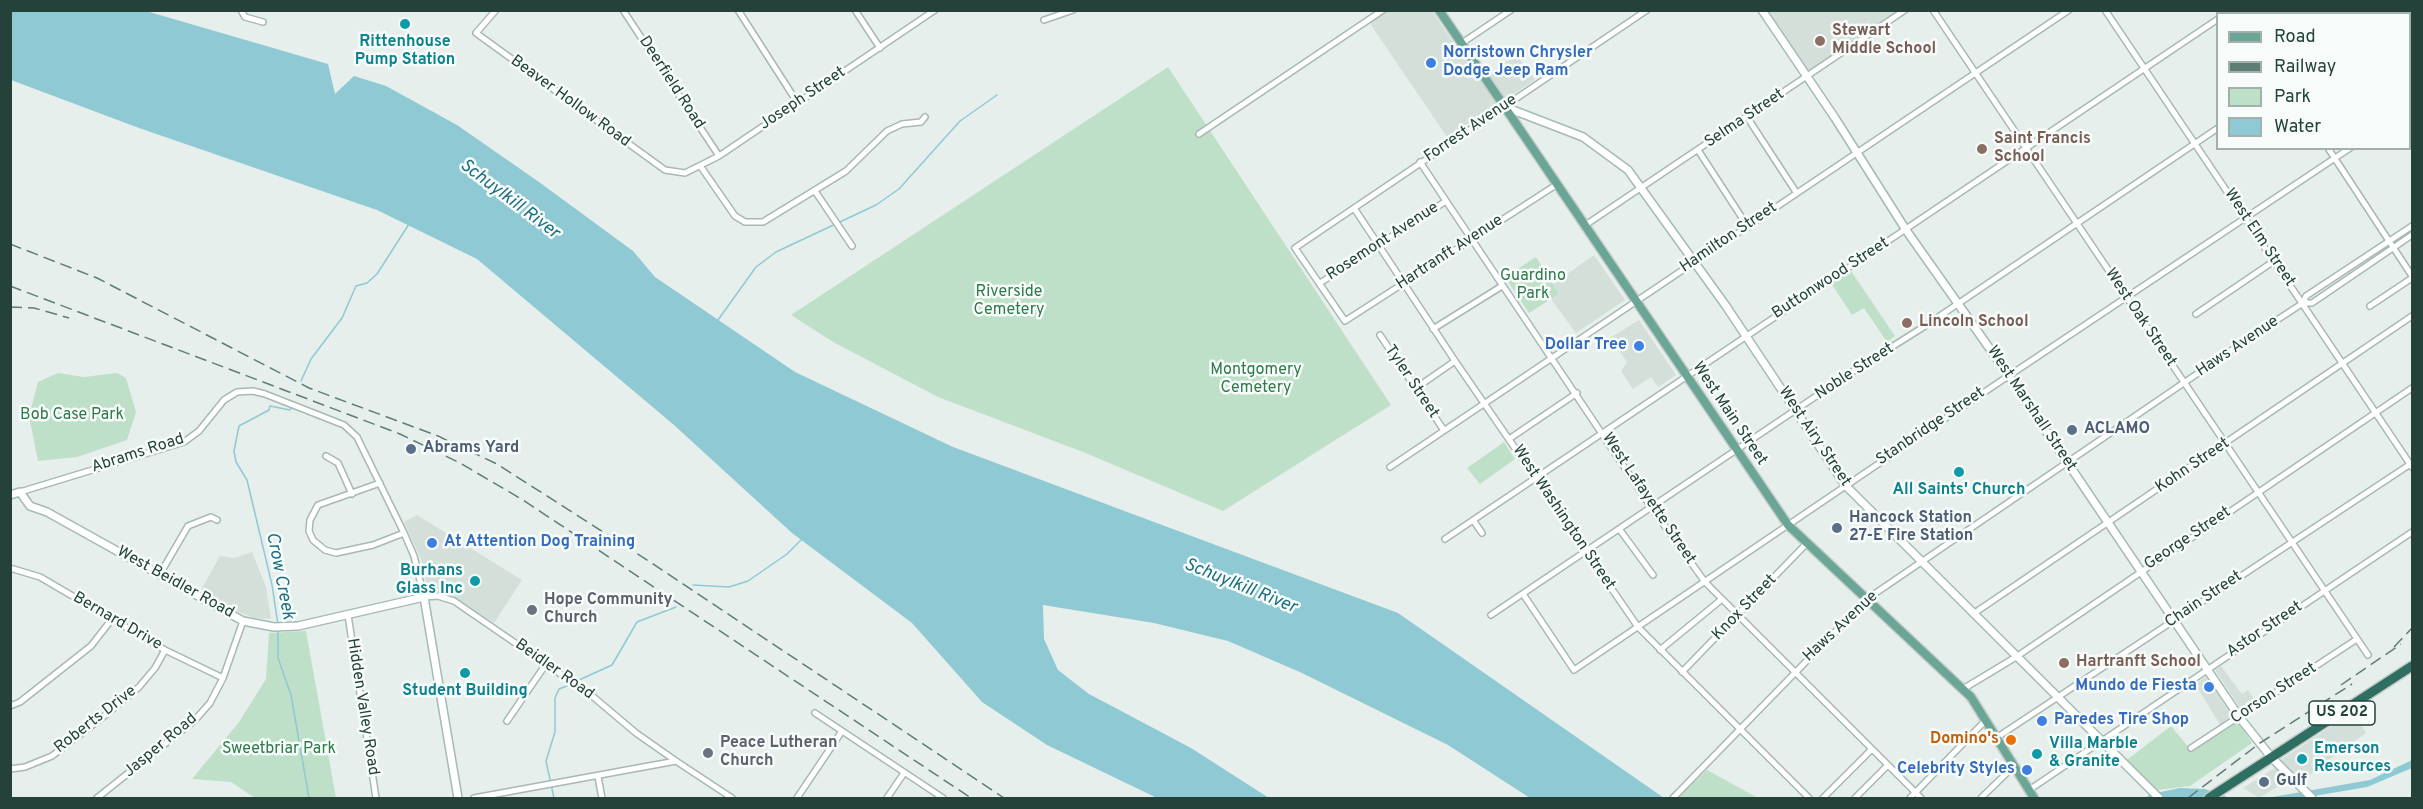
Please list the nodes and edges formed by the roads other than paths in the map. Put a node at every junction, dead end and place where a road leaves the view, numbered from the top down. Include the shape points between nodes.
1 (241, 10) edge
2 (496, 10) edge
3 (623, 10) edge
4 (738, 10) edge
5 (855, 10) edge
6 (935, 10) edge
7 (1073, 10) edge
8 (1383, 10) edge
9 (1439, 10) edge
10 (1511, 10) edge
11 (1647, 10) edge
12 (1762, 10) edge
13 (1905, 10) edge
14 (1932, 10) edge
15 (2069, 10) edge
16 (2105, 10) edge
17 (1044, 20) dead end
18 (2216, 20) edge
19 (263, 22) dead end
20 (1462, 43) junction
21 (880, 48) junction
22 (2144, 70) junction
23 (1975, 73) junction
24 (1807, 78) junction
25 (797, 102) junction
26 (1505, 107) junction
27 (925, 117) dead end
28 (1747, 117) junction
29 (2216, 129) edge
30 (1198, 134) dead end
31 (2196, 142) junction
32 (2026, 149) junction
33 (1698, 150) junction
34 (2329, 150) edge
35 (2347, 150) edge
36 (1857, 153) junction
37 (719, 156) junction
38 (2335, 159) junction
39 (1420, 162) junction
40 (701, 167) junction
41 (665, 170) joint
42 (1556, 185) junction
43 (1643, 187) junction
44 (815, 191) junction
45 (1796, 192) junction
46 (1446, 201) junction
47 (1354, 208) junction
48 (2246, 219) junction
49 (2076, 223) junction
50 (1584, 226) junction
51 (2412, 226) edge
52 (1748, 227) junction
53 (1906, 230) junction
54 (2412, 235) edge
55 (1472, 239) junction
56 (2391, 240) junction
57 (1378, 245) junction
58 (852, 246) dead end
59 (2395, 247) junction
60 (1694, 260) junction
61 (2274, 261) junction
62 (2343, 272) junction
63 (2412, 277) edge
64 (2347, 279) junction
65 (1404, 282) junction
66 (1320, 283) junction
67 (1502, 286) junction
68 (2127, 297) junction
69 (1634, 301) junction
70 (1958, 303) junction
71 (2303, 303) junction
72 (2370, 306) dead end
73 (2196, 314) dead end
74 (2412, 316) edge
75 (1433, 329) junction
76 (1380, 334) dead end
77 (1744, 336) junction
78 (1552, 356) junction
79 (1455, 361) junction
80 (2342, 362) junction
81 (1685, 376) junction
82 (2009, 376) junction
83 (2184, 383) junction
84 (1416, 388) junction
85 (2412, 388) edge
86 (1577, 393) junction
87 (1484, 403) junction
88 (1797, 411) junction
89 (2377, 413) junction
90 (1443, 429) junction
91 (1603, 433) junction
92 (1509, 439) junction
93 (2225, 445) junction
94 (1736, 451) junction
95 (326, 456) dead end
96 (2067, 461) junction
97 (2412, 464) edge
98 (1390, 467) dead end
99 (1535, 478) junction
100 (380, 483) junction
101 (1845, 485) junction
102 (20, 492) junction
103 (2258, 492) junction
104 (352, 494) junction
105 (10, 495) edge
106 (1651, 507) junction
107 (217, 520) dead end
108 (1473, 520) junction
109 (2108, 522) junction
110 (1788, 525) junction
111 (1620, 530) junction
112 (2412, 532) edge
113 (404, 533) junction
114 (1482, 533) dead end
115 (1445, 539) dead end
116 (2290, 542) junction
117 (1808, 543) junction
118 (1585, 551) junction
119 (1920, 562) junction
120 (10, 568) edge
121 (2141, 571) junction
122 (160, 574) junction
123 (1653, 575) dead end
124 (1705, 582) junction
125 (2324, 591) junction
126 (1523, 594) junction
127 (424, 597) junction
128 (1722, 599) junction
129 (1867, 599) junction
130 (1973, 614) junction
131 (348, 615) junction
132 (1491, 615) dead end
133 (1738, 615) junction
134 (112, 619) junction
135 (2173, 620) junction
136 (243, 621) junction
137 (1638, 627) junction
138 (2357, 639) junction
139 (165, 650) junction
140 (1660, 650) junction
141 (2368, 655) dead end
142 (2016, 657) junction
143 (546, 664) junction
144 (2412, 666) edge
145 (2207, 670) junction
146 (1683, 672) junction
147 (1794, 672) junction
148 (223, 678) junction
149 (1963, 690) junction
150 (2057, 699) junction
151 (10, 705) edge
152 (815, 713) dead end
153 (2240, 718) junction
154 (1987, 720) junction
155 (507, 721) dead end
156 (1739, 728) junction
157 (842, 731) junction
158 (1996, 738) junction
159 (2100, 741) junction
160 (2191, 748) dead end
161 (1872, 749) junction
162 (2271, 757) junction
163 (676, 761) junction
164 (1888, 765) junction
165 (2013, 767) junction
166 (10, 769) edge
167 (904, 773) junction
168 (598, 777) junction
169 (2029, 790) junction
170 (522, 791) junction
171 (1915, 793) junction
172 (97, 798) edge
173 (376, 798) edge
174 (458, 798) edge
175 (474, 798) edge
176 (524, 798) edge
177 (602, 798) edge
178 (732, 798) edge
179 (797, 798) edge
180 (887, 798) edge
181 (943, 798) edge
182 (1673, 798) edge
183 (1809, 798) edge
184 (1823, 798) edge
185 (1855, 798) edge
186 (1910, 798) edge
187 (1921, 798) edge
188 (1981, 798) edge
189 (2034, 798) edge
190 (2159, 798) edge
191 (2209, 798) edge
192 (2312, 798) edge

1 - 19 street via 245,17
2 - 41 street, Beaver Hollow Road via 476,33
3 - 37 street, Deerfield Road
4 - 25 street
5 - 21 street
6 - 21 street, Joseph Street
7 - 17 street
8 - 30 street
9 - 20 main road, West Main Street
10 - 20 street
11 - 26 street, Forrest Avenue
12 - 24 street, West Marshall Street
13 - 24 street, Selma Street
14 - 23 street, West Oak Street
15 - 23 street, Hamilton Street
16 - 22 street, West Elm Street
18 - 22 street, Buttonwood Street
20 - 26 main road, West Main Street
21 - 25 street, Joseph Street
22 - 31 street, West Elm Street
22 - 32 street, Buttonwood Street
23 - 32 street, West Oak Street
23 - 36 street, Hamilton Street
24 - 28 street, Selma Street
24 - 36 street, West Marshall Street
25 - 37 street, Joseph Street
26 - 39 street, Forrest Avenue
26 - 42 main road, West Main Street
26 - 43 street, West Airy Street via 1591,142 1628,170
27 - 44 street via 921,122 887,131 858,161
28 - 33 street, Selma Street
28 - 45 street
29 - 31 street, Noble Street
31 - 48 street, West Elm Street
31 - 49 street, Noble Street
32 - 49 street, West Oak Street
32 - 53 street, Buttonwood Street
33 - 43 street, Selma Street
33 - 52 street
34 - 38 street
35 - 38 street, Stanbridge Street
36 - 45 street, Hamilton Street
36 - 53 street, West Marshall Street
37 - 40 street, Joseph Street
38 - 48 street, Stanbridge Street
38 - 56 street
39 - 46 street, West Lafayette Street
39 - 47 street, Forrest Avenue
40 - 41 street, Joseph Street via 685,173
40 - 44 street via 731,213 745,222 769,221
42 - 50 main road, West Main Street
42 - 55 street, Hartranft Avenue
43 - 50 street, Selma Street
43 - 60 street, West Airy Street
44 - 58 street
45 - 52 street, Hamilton Street
46 - 55 street, West Lafayette Street
46 - 57 street, Rosemont Avenue
47 - 57 street, West Washington Street
47 - 66 street, Forrest Avenue via 1295,248
48 - 61 street, West Elm Street
48 - 68 street, Stanbridge Street
49 - 68 street, West Oak Street
49 - 70 street, Noble Street
50 - 69 main road, West Main Street
51 - 56 street, Haws Avenue
52 - 60 street, Hamilton Street
53 - 70 street, West Marshall Street
53 - 77 street, Buttonwood Street
54 - 59 street, Haws Avenue
55 - 65 street, Hartranft Avenue
55 - 67 street, West Lafayette Street
56 - 59 street
56 - 62 street, Haws Avenue
57 - 65 street, West Washington Street
57 - 66 street, Rosemont Avenue
59 - 63 street
59 - 64 street, Haws Avenue
60 - 69 street, Hamilton Street
60 - 77 street, West Airy Street
61 - 71 street, West Elm Street
61 - 73 street
62 - 64 street
62 - 71 street, Haws Avenue via 2307,296
63 - 72 street
64 - 71 street, Haws Avenue via 2312,303
65 - 66 street, Hartranft Avenue via 1345,321
65 - 75 street, West Washington Street
67 - 75 street
67 - 78 street, West Lafayette Street
68 - 82 street, Stanbridge Street
68 - 83 street, West Oak Street
69 - 78 street, Hamilton Street
69 - 81 main road, West Main Street
70 - 82 street, West Marshall Street
70 - 88 street, Noble Street
71 - 80 street, West Elm Street
71 - 83 street, Haws Avenue
74 - 80 street, Kohn Street
75 - 79 street, West Washington Street
76 - 84 street, Tyler Street
77 - 81 street, Buttonwood Street
77 - 88 street, West Airy Street
78 - 86 street, West Lafayette Street
78 - 87 street, Hamilton Street
79 - 84 street
79 - 87 street, West Washington Street
80 - 89 street, West Elm Street
80 - 93 street, Kohn Street
81 - 91 street, Buttonwood Street
81 - 94 main road, West Main Street
82 - 96 street, West Marshall Street
82 - 101 street, Stanbridge Street
83 - 93 street, West Oak Street
83 - 96 street, Haws Avenue
84 - 90 street, Tyler Street
85 - 89 street, George Street
86 - 91 street, West Lafayette Street
86 - 92 street
87 - 90 street, Hamilton Street
87 - 92 street, West Washington Street
88 - 94 street, Noble Street
88 - 101 street, West Airy Street
89 - 97 street, West Elm Street
89 - 103 street, George Street
90 - 98 street, Hamilton Street
91 - 99 street, Buttonwood Street
91 - 106 street, West Lafayette Street
92 - 99 street, West Washington Street
93 - 103 street, West Oak Street
93 - 109 street, Kohn Street
94 - 106 street, Noble Street
94 - 110 main road, West Main Street
95 - 104 street via 338,463
96 - 109 street, West Marshall Street
96 - 119 street, Haws Avenue
97 - 116 street, Chain Street
99 - 108 street, Buttonwood Street
99 - 118 street, West Washington Street
100 - 102 street, Abrams Road via 353,432 344,425 253,391 237,392 224,400 199,431 184,442
100 - 104 street
100 - 113 street, Abrams Road
101 - 110 street, Stanbridge Street
101 - 119 street, West Airy Street
102 - 105 street
102 - 122 street, West Beidler Road via 30,506
103 - 116 street, West Oak Street
103 - 121 street, George Street
104 - 113 street via 327,500 315,508 309,531 320,547 342,552 373,546
106 - 111 street, Noble Street
106 - 124 street, West Lafayette Street
107 - 122 street via 211,517 188,526
108 - 114 street
108 - 115 street, Buttonwood Street
109 - 121 street, West Marshall Street
109 - 130 street, Kohn Street
110 - 117 main road, West Main Street
110 - 124 street, Stanbridge Street
111 - 118 street, Noble Street
111 - 123 street
112 - 125 street, Astor Street
113 - 127 street, Abrams Road
116 - 125 street, West Oak Street
116 - 135 street, Chain Street
117 - 129 main road, West Main Street
117 - 133 street, Knox Street
118 - 126 street, Noble Street
118 - 137 street, West Washington Street
119 - 129 street, Haws Avenue
119 - 130 street, West Airy Street
120 - 134 street, Bernard Drive via 39,577
121 - 135 street, West Marshall Street
121 - 142 street, George Street
122 - 136 street, West Beidler Road
124 - 128 street, West Lafayette Street
124 - 137 street, Stanbridge Street
125 - 138 street, West Oak Street
125 - 145 street, Astor Street
126 - 132 street, Noble Street
126 - 137 street, Stanbridge Street via 1574,670
127 - 131 street, West Beidler Road
127 - 143 street, Beidler Road via 454,601
127 - 174 street
128 - 133 street, West Lafayette Street
128 - 140 street
129 - 147 street, Haws Avenue
129 - 149 main road, West Main Street
130 - 142 street, West Airy Street
131 - 136 street, West Beidler Road via 278,627
131 - 173 street, Hidden Valley Road
133 - 146 street, Knox Street
133 - 147 street, West Lafayette Street
134 - 139 street, Bernard Drive
134 - 151 street via 91,646 20,702
135 - 145 street, West Marshall Street
135 - 150 street, Chain Street
136 - 148 street, Jasper Road
137 - 140 street, West Washington Street
138 - 141 street, West Oak Street
138 - 153 street, Corson Street
139 - 148 street, Bernard Drive
139 - 166 street, Roberts Drive via 139,687 52,756
140 - 146 street, West Washington Street
142 - 149 street, George Street
142 - 150 street, West Airy Street
143 - 155 street
143 - 163 street, Beidler Road
144 - 162 highway, US 202
145 - 153 street, West Marshall Street
145 - 159 street, Astor Street
146 - 156 street, West Washington Street
147 - 156 street, Haws Avenue
147 - 161 street, West Lafayette Street
148 - 172 street, Jasper Road via 210,703 195,720
149 - 154 main road, West Main Street
150 - 158 street, Chain Street
150 - 159 street, West Airy Street
152 - 157 street
153 - 160 street, Corson Street
153 - 162 street, West Marshall Street
154 - 158 main road, West Main Street
154 - 171 street
156 - 182 street, Haws Avenue
156 - 183 street, West Washington Street
157 - 167 street
157 - 179 street
158 - 165 main road, West Main Street
159 - 169 street, Astor Street
159 - 190 street, West Airy Street
161 - 164 street, West Lafayette Street
161 - 184 street
162 - 191 highway
162 - 192 street, West Marshall Street
163 - 168 street
163 - 178 street, Beidler Road
164 - 171 street, West Lafayette Street
164 - 185 street
165 - 169 main road, West Main Street
165 - 188 street
167 - 180 street
167 - 181 street
168 - 170 street
168 - 177 street
169 - 189 main road, West Main Street
170 - 175 street
170 - 176 street
171 - 186 street
171 - 187 street, West Lafayette Street

